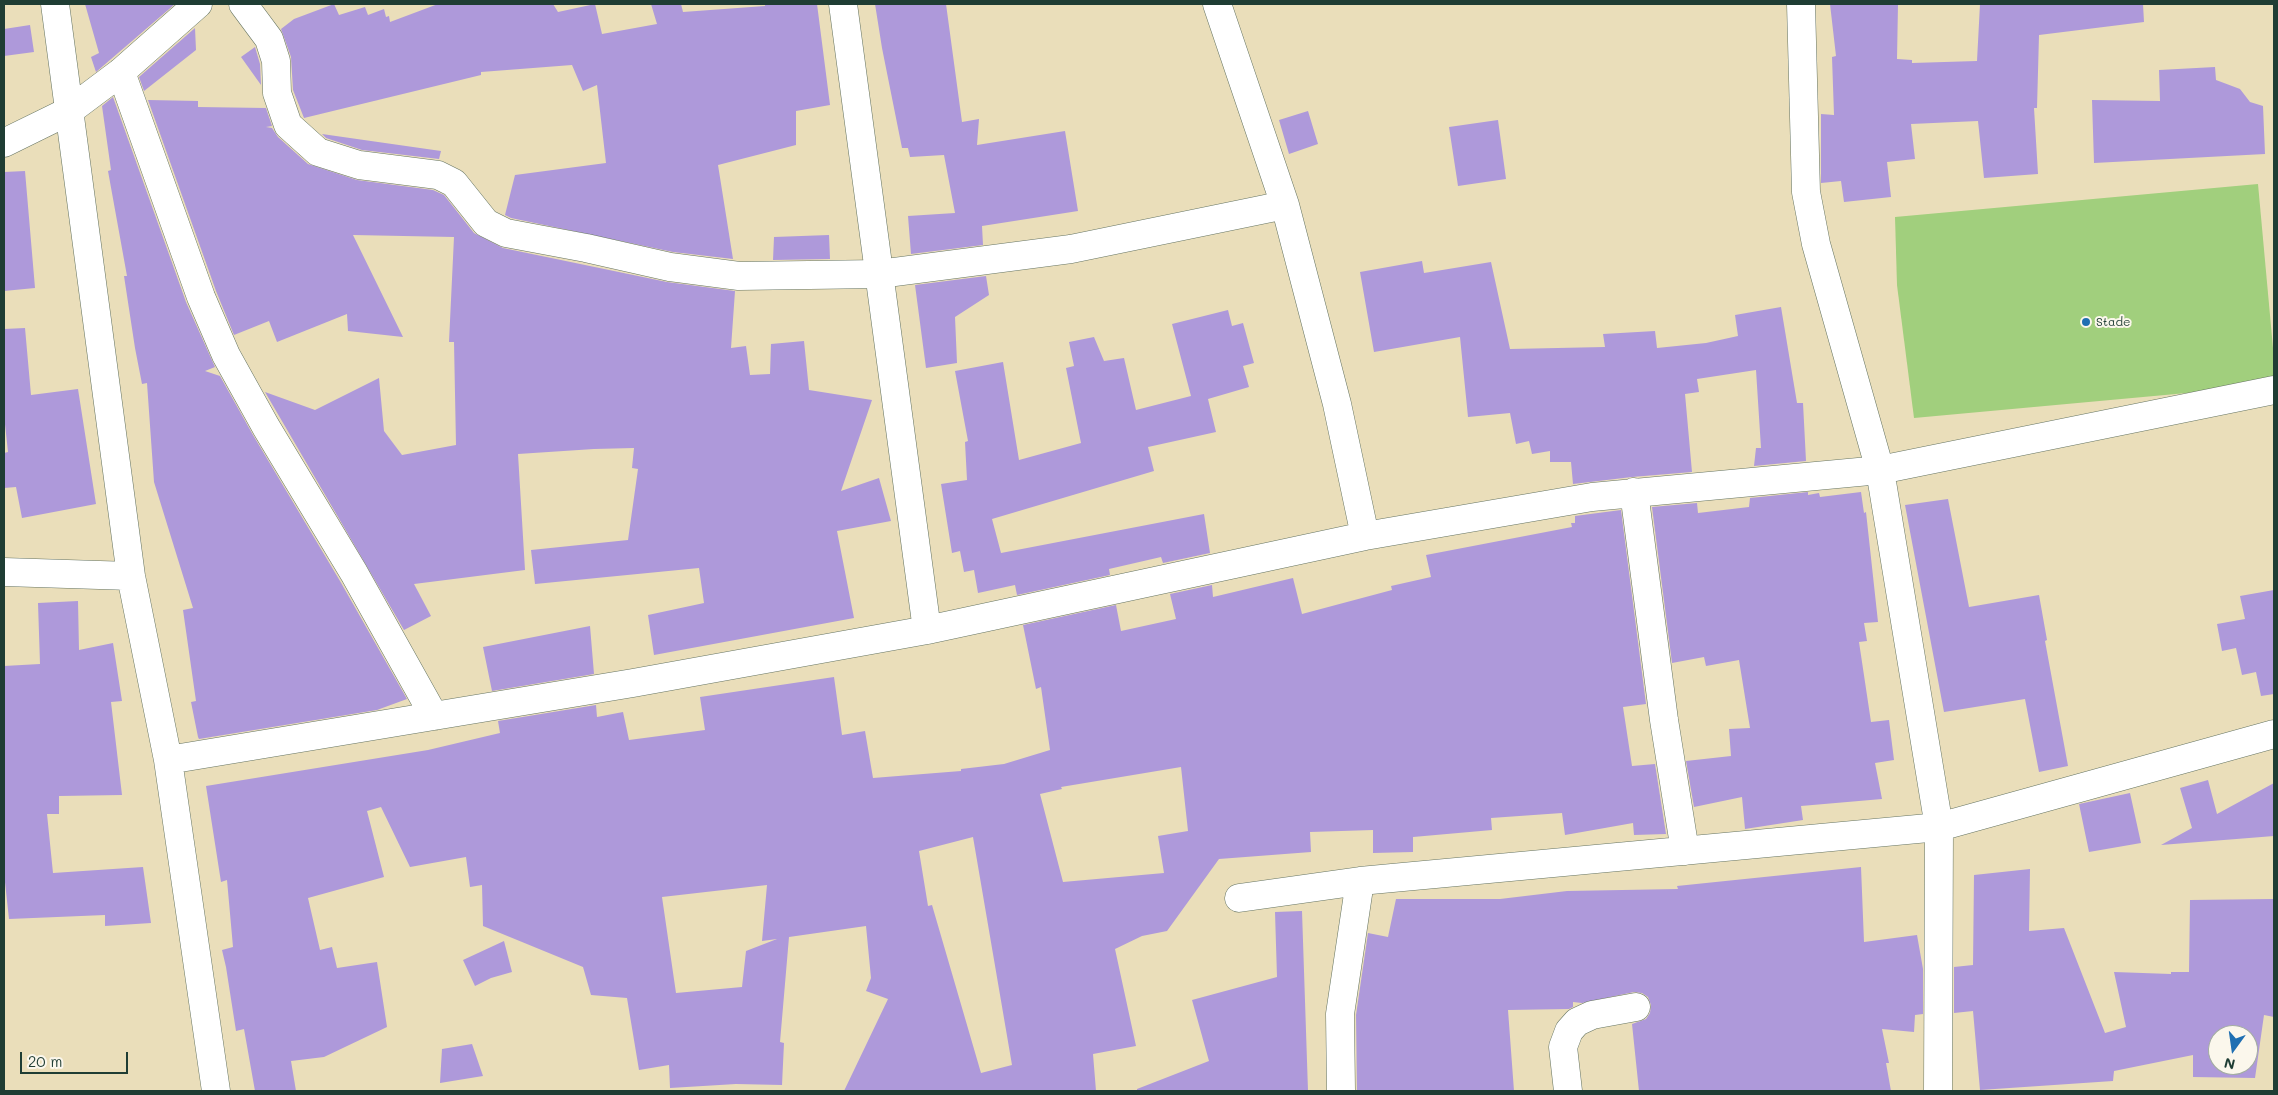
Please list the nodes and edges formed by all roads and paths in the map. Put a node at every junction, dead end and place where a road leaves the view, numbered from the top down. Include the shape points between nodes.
1 (55, 4) edge
2 (198, 4) edge
3 (243, 4) edge
4 (843, 4) edge
5 (1217, 4) edge
6 (1801, 4) edge
7 (122, 72) junction
8 (69, 111) junction
9 (4, 143) edge
10 (1285, 205) junction
11 (879, 274) junction
12 (2274, 390) edge
13 (1880, 470) junction
14 (1634, 492) junction
15 (1365, 536) junction
16 (4, 572) edge
17 (131, 576) junction
18 (927, 630) junction
19 (434, 716) junction
20 (2274, 734) edge
21 (168, 760) junction
22 (1939, 827) junction
23 (1685, 851) junction
24 (1360, 881) junction
25 (1238, 898) dead end
26 (1636, 1007) dead end
27 (216, 1091) edge
28 (1342, 1091) edge
29 (1568, 1091) edge
30 (1938, 1091) edge

1 - 8 street
2 - 7 street
3 - 11 street via 269,39 276,61 277,93 288,125 318,152 359,165 438,175 454,183 486,223 506,233 715,274
4 - 11 street
5 - 10 street
6 - 13 street via 1806,192 1816,244
7 - 8 street
7 - 19 street via 201,297 226,355
8 - 9 street
8 - 17 street
10 - 11 street via 1071,249
10 - 15 street via 1337,404
11 - 18 street
12 - 13 street
13 - 14 street
13 - 22 street
14 - 15 street
14 - 23 street
15 - 18 street
16 - 17 street
17 - 21 street
18 - 19 street
19 - 21 street
20 - 22 street
21 - 27 street
22 - 23 street
22 - 30 street
23 - 24 street
24 - 25 street
24 - 28 street via 1340,1014
26 - 29 street via 1592,1014 1569,1031 1563,1047

